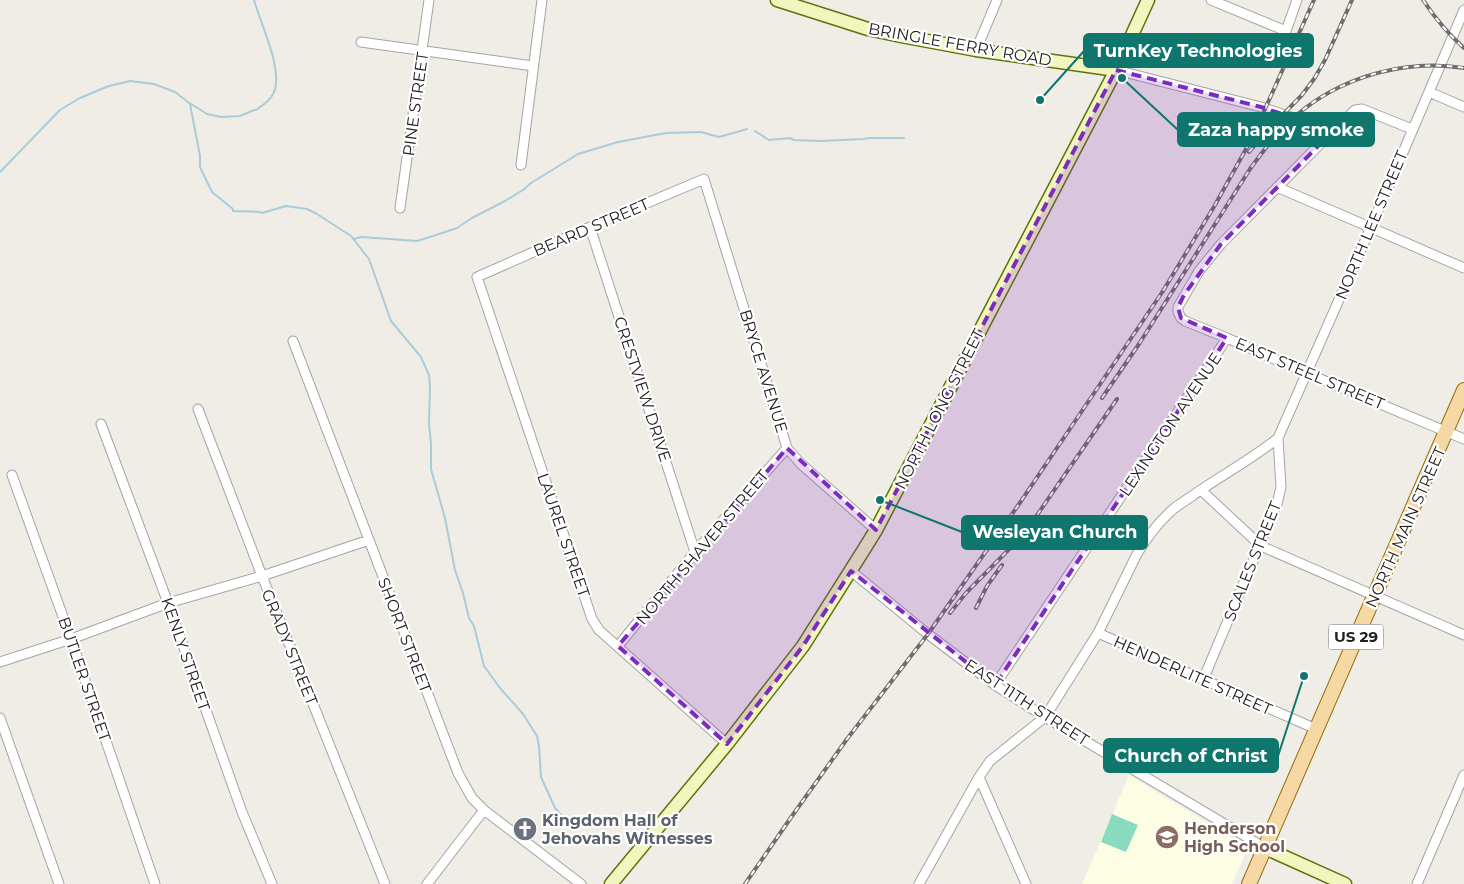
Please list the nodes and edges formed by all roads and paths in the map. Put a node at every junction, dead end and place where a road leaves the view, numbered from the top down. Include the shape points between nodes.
1 (429, 0) edge
2 (542, 0) edge
3 (777, 0) edge
4 (997, 0) edge
5 (1148, 0) edge
6 (1211, 0) edge
7 (1297, 0) edge
8 (1464, 10) edge
9 (361, 42) dead end
10 (976, 50) junction
11 (422, 51) junction
12 (533, 66) junction
13 (1116, 70) junction
14 (1429, 92) junction
15 (1464, 107) edge
16 (1412, 129) junction
17 (1333, 131) junction
18 (520, 165) dead end
19 (704, 179) joint
20 (1277, 186) junction
21 (400, 208) dead end
22 (590, 227) junction
23 (1371, 227) junction
24 (1464, 268) edge
25 (477, 277) joint
26 (1227, 338) junction
27 (293, 340) dead end
28 (1306, 373) junction
29 (1464, 390) edge
30 (198, 409) dead end
31 (102, 424) dead end
32 (1447, 431) junction
33 (1278, 438) junction
34 (1464, 438) edge
35 (787, 448) junction
36 (12, 475) dead end
37 (1201, 490) junction
38 (876, 530) junction
39 (369, 540) junction
40 (1261, 546) junction
41 (695, 552) junction
42 (851, 571) junction
43 (262, 576) junction
44 (1374, 596) junction
45 (168, 603) junction
46 (1098, 634) junction
47 (1464, 635) edge
48 (71, 639) junction
49 (618, 646) junction
50 (0, 662) edge
51 (1203, 680) junction
52 (995, 685) junction
53 (1045, 717) junction
54 (0, 718) edge
55 (1316, 729) junction
56 (727, 744) junction
57 (1464, 775) edge
58 (979, 777) junction
59 (1460, 793) edge
60 (484, 810) junction
61 (1265, 848) junction
62 (59, 884) edge
63 (155, 884) edge
64 (272, 884) edge
65 (385, 884) edge
66 (427, 884) edge
67 (581, 884) edge
68 (611, 884) edge
69 (919, 884) edge
70 (1026, 884) edge
71 (1249, 884) edge
72 (1345, 884) edge
73 (1417, 884) edge

1 - 11 street, PINE STREET
2 - 12 street
3 - 10 street, BRINGLE FERRY ROAD via 868,29
4 - 10 street
5 - 13 street, NORTH LONG STREET
6 - 7 street via 1286,31
8 - 14 street, NORTH LEE STREET
9 - 11 street
10 - 13 street, BRINGLE FERRY ROAD
11 - 12 street
11 - 21 street, PINE STREET
12 - 18 street
13 - 17 street via 1248,103
13 - 38 street, NORTH LONG STREET
14 - 15 street
14 - 16 street, NORTH LEE STREET
16 - 17 street via 1362,109 1355,110
16 - 23 street, NORTH LEE STREET
17 - 20 street
19 - 22 street, BEARD STREET
19 - 35 street, BRYCE AVENUE
20 - 23 street
20 - 26 street, EAST STEEL STREET via 1221,244 1199,271 1178,306 1181,318
22 - 25 street, BEARD STREET
22 - 41 street, CRESTVIEW DRIVE
23 - 24 street
23 - 28 street, NORTH LEE STREET
25 - 49 street, LAUREL STREET via 592,619 599,630
26 - 28 street, EAST STEEL STREET
26 - 52 street, LEXINGTON AVENUE
27 - 39 street, SHORT STREET
28 - 32 street, EAST STEEL STREET
28 - 33 street, NORTH LEE STREET
29 - 32 main road, NORTH MAIN STREET / US 29
30 - 43 street, GRADY STREET
31 - 45 street, KENLY STREET
32 - 34 street, EAST STEEL STREET
32 - 44 main road, NORTH MAIN STREET / US 29
33 - 37 street
33 - 40 street, SCALES STREET via 1281,487
35 - 38 street, BRYCE AVENUE via 800,464
35 - 41 street, NORTH SHAVER STREET
36 - 48 street, BUTLER STREET
37 - 40 street
37 - 46 street via 1171,511 1143,543
38 - 42 street, NORTH LONG STREET
39 - 43 street
39 - 60 street, SHORT STREET via 458,773 472,798
40 - 44 street
40 - 51 street, SCALES STREET
41 - 49 street, NORTH SHAVER STREET
42 - 52 street, EAST 11TH STREET
42 - 56 street, NORTH LONG STREET via 802,646
43 - 45 street
43 - 65 street, GRADY STREET
44 - 47 street
44 - 55 main road, NORTH MAIN STREET / US 29
45 - 48 street
45 - 64 street, KENLY STREET via 242,812
46 - 51 street, HENDERLITE STREET
46 - 53 street
48 - 50 street
48 - 63 street, BUTLER STREET
49 - 56 street, LAUREL STREET
51 - 55 street, HENDERLITE STREET
52 - 53 street, EAST 11TH STREET
53 - 58 street via 990,761
53 - 61 street, EAST 11TH STREET
54 - 62 street
55 - 61 main road, NORTH MAIN STREET / US 29
56 - 68 street, NORTH LONG STREET
57 - 59 street
58 - 69 street
58 - 70 street
59 - 73 street
60 - 66 street
60 - 67 street, SHORT STREET
61 - 71 main road, NORTH MAIN STREET / US 29
61 - 72 street

